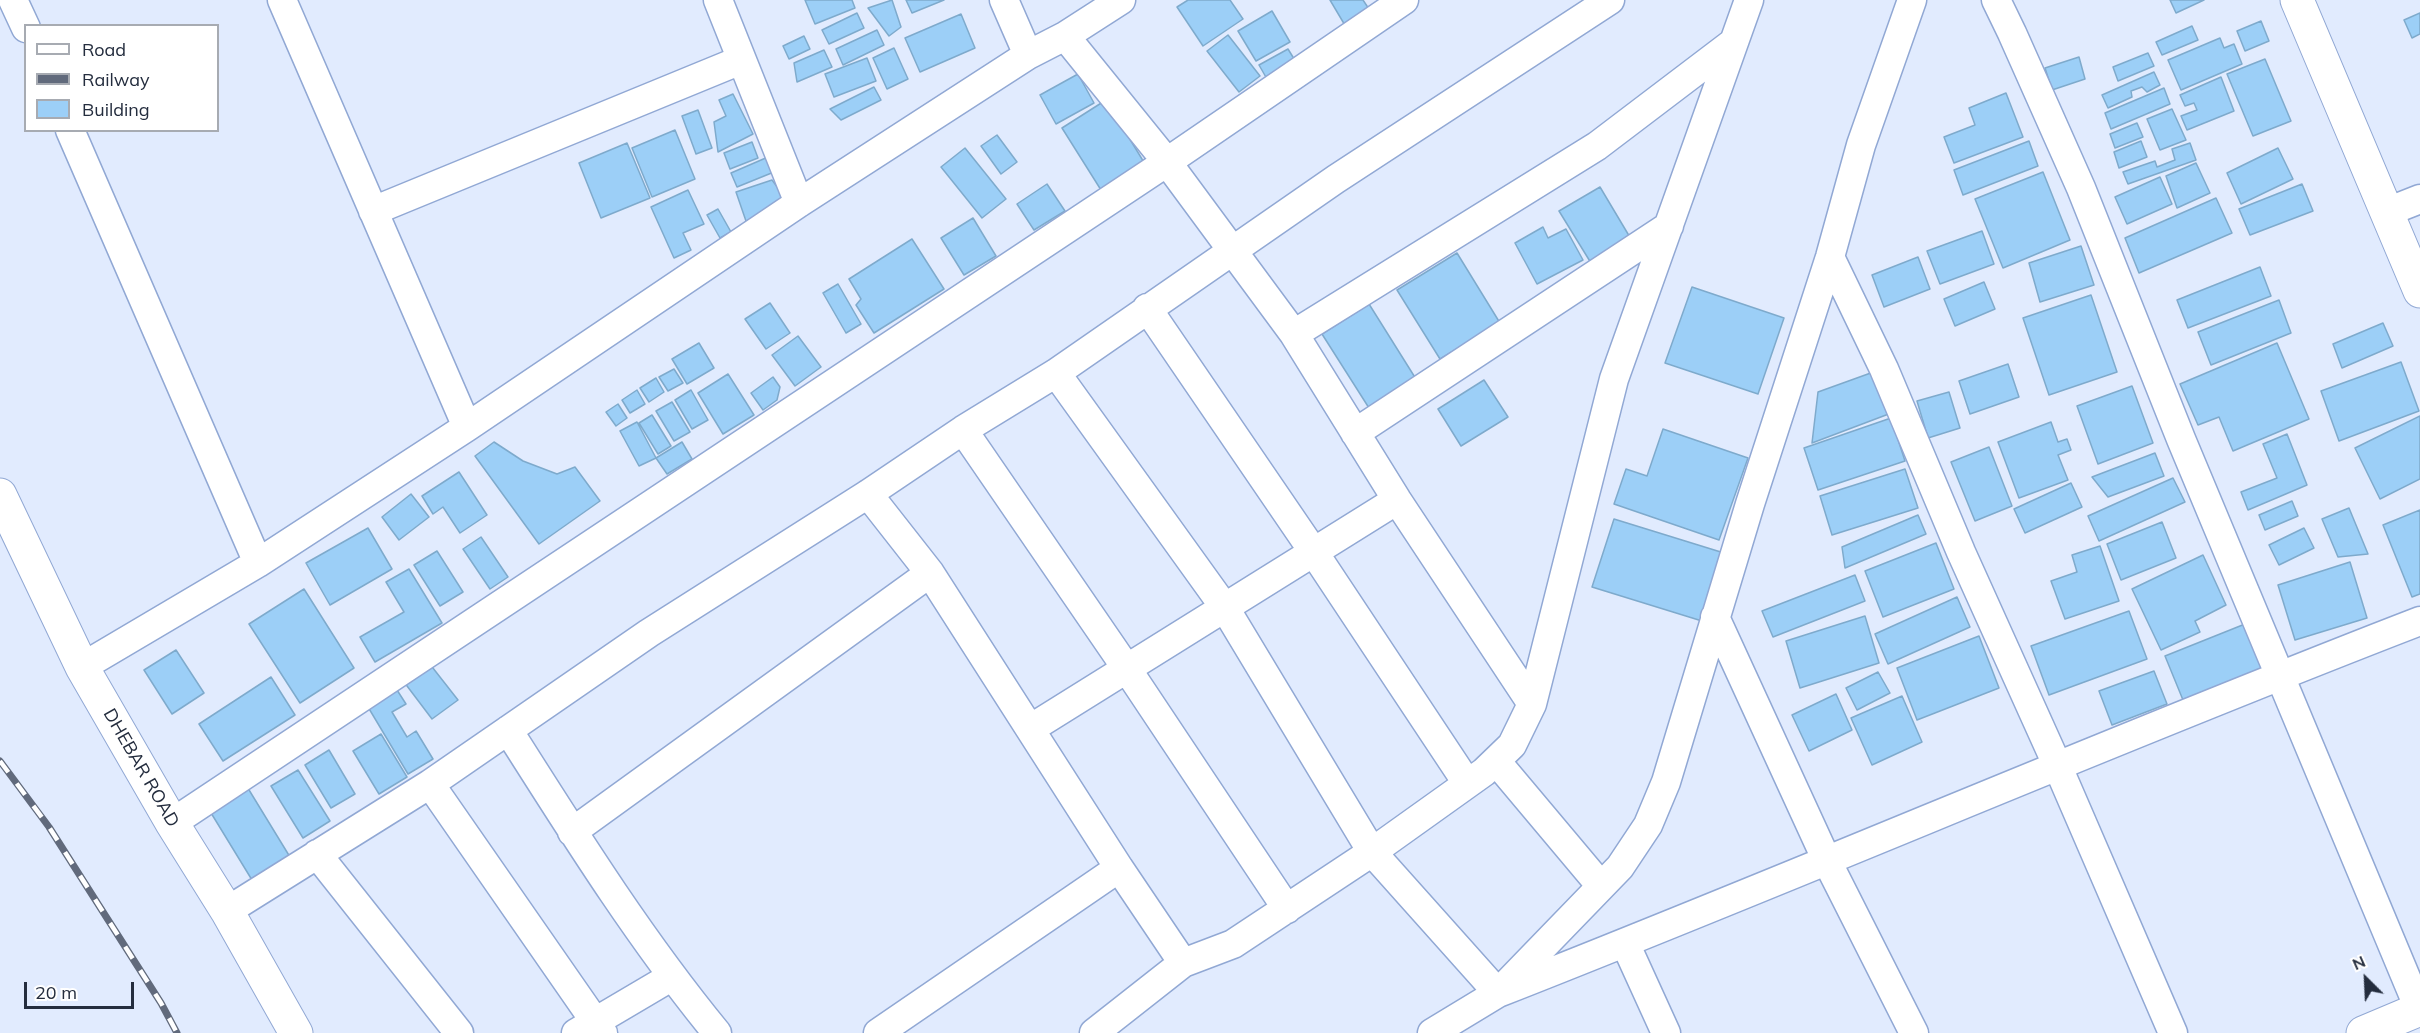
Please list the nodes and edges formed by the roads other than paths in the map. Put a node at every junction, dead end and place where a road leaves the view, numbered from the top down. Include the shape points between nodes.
1 (13, 0) edge
2 (282, 0) edge
3 (718, 0) edge
4 (1004, 0) edge
5 (1121, 0) edge
6 (1404, 0) edge
7 (1610, 0) edge
8 (1749, 0) edge
9 (1912, 0) edge
10 (1996, 0) edge
11 (2297, 0) edge
12 (24, 24) edge
13 (1065, 36) junction
14 (1734, 42) junction
15 (1028, 55) junction
16 (741, 60) junction
17 (71, 132) edge
18 (1167, 162) junction
19 (2420, 200) edge
20 (799, 204) junction
21 (373, 211) junction
22 (2387, 212) junction
23 (1669, 226) junction
24 (1234, 250) junction
25 (1830, 257) junction
26 (2420, 291) edge
27 (1147, 308) junction
28 (1294, 334) junction
29 (1056, 374) junction
30 (467, 427) junction
31 (963, 430) junction
32 (1355, 433) junction
33 (868, 494) junction
34 (0, 495) edge
35 (1397, 500) junction
36 (1313, 551) junction
37 (258, 562) junction
38 (930, 573) junction
39 (1226, 609) junction
40 (1715, 617) junction
41 (2420, 621) edge
42 (82, 667) junction
43 (1127, 669) junction
44 (2280, 675) junction
45 (1532, 704) junction
46 (1030, 729) junction
47 (508, 730) junction
48 (1496, 760) junction
49 (2058, 767) junction
50 (1467, 783) junction
51 (430, 784) junction
52 (172, 823) junction
53 (572, 832) junction
54 (1372, 852) junction
55 (317, 854) junction
56 (1827, 861) junction
57 (1119, 868) junction
58 (1601, 886) junction
59 (1287, 909) junction
60 (227, 911) junction
61 (1625, 943) junction
62 (1183, 963) junction
63 (671, 977) junction
64 (1498, 993) junction
65 (2420, 1010) edge
66 (592, 1029) edge
67 (296, 1033) edge
68 (459, 1033) edge
69 (717, 1033) edge
70 (878, 1033) edge
71 (1094, 1033) edge
72 (1431, 1033) edge
73 (1666, 1033) edge
74 (1914, 1033) edge
75 (2173, 1033) edge
76 (2363, 1033) edge

1 - 12 street
2 - 21 street
3 - 16 street
4 - 15 street
5 - 13 street
6 - 18 street
7 - 24 street
8 - 14 street
9 - 25 street via 1861,145
10 - 44 street via 2081,188
11 - 22 street
13 - 15 street
13 - 18 street
14 - 23 street
14 - 28 street via 1597,146
15 - 20 street
16 - 20 street
16 - 21 street
17 - 37 street
18 - 24 street
18 - 52 street
19 - 22 street
20 - 30 street
21 - 30 street
22 - 26 street
23 - 32 street
23 - 45 street via 1614,379
24 - 27 street
24 - 28 street
25 - 40 street
25 - 49 street via 1884,369
27 - 29 street
27 - 36 street
28 - 32 street
29 - 31 street
29 - 39 street
30 - 37 street
31 - 33 street
31 - 43 street
32 - 35 street
33 - 38 street
33 - 47 street via 649,633
34 - 42 street, DHEBAR ROAD
35 - 36 street
35 - 45 street
36 - 39 street
36 - 50 street
37 - 42 street
38 - 46 street
38 - 53 street
39 - 43 street
39 - 54 street
40 - 56 street
40 - 58 street via 1666,782 1648,825 1620,867
41 - 44 street
42 - 52 street, DHEBAR ROAD
43 - 46 street
43 - 59 street
44 - 49 street
44 - 65 street
45 - 48 street via 1512,745
46 - 57 street
47 - 51 street
47 - 53 street
48 - 50 street
48 - 58 street
49 - 56 street
49 - 75 street
50 - 54 street
51 - 55 street
51 - 66 street
52 - 60 street, DHEBAR ROAD
53 - 63 street
54 - 59 street
54 - 64 street
55 - 60 street
55 - 68 street
56 - 61 street
56 - 74 street
57 - 62 street
57 - 70 street
58 - 64 street
59 - 62 street via 1233,944
60 - 67 street, DHEBAR ROAD
61 - 64 street
61 - 73 street
62 - 71 street
63 - 66 street
63 - 69 street
64 - 72 street
65 - 76 street

